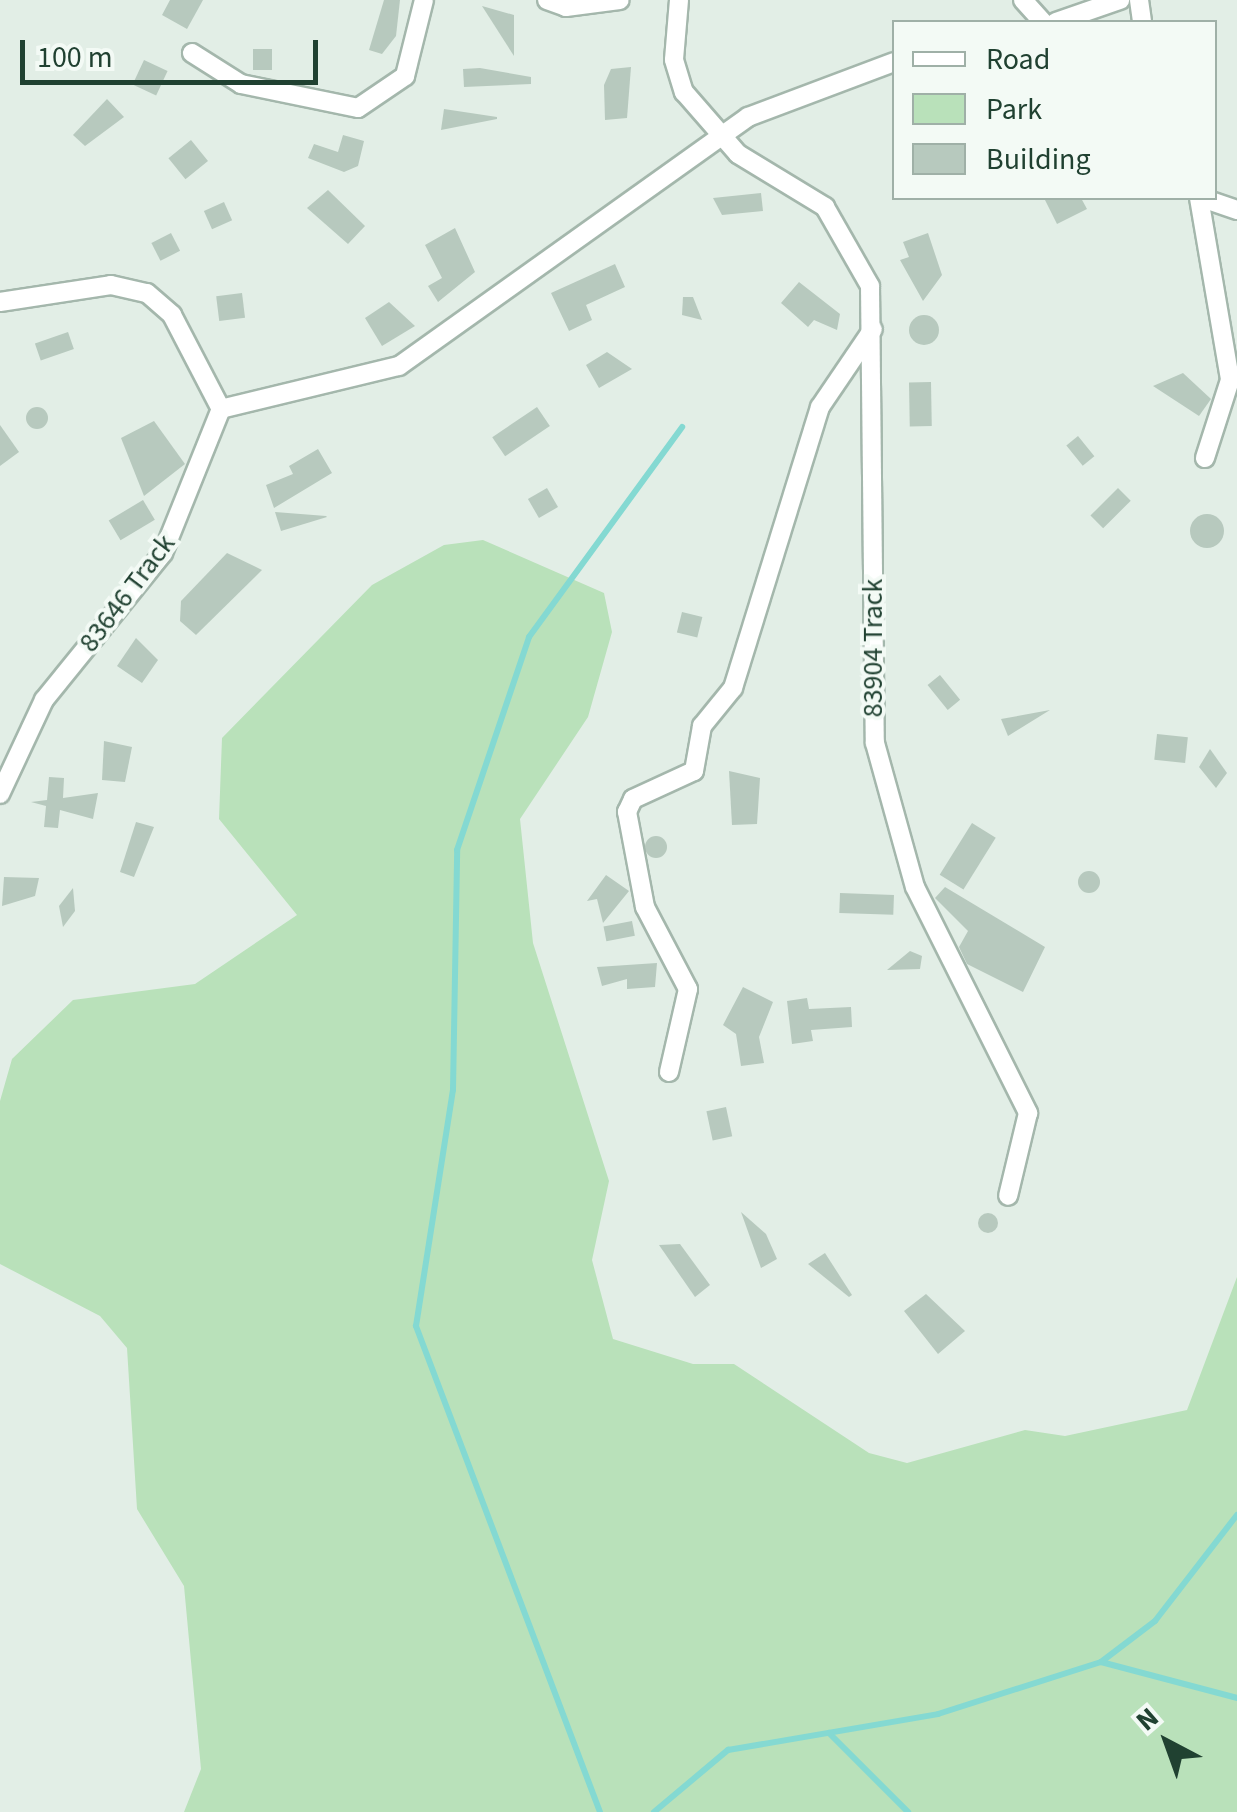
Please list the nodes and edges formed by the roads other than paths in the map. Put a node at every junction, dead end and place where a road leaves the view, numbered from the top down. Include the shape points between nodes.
1 (424, 0) edge
2 (547, 0) edge
3 (620, 0) edge
4 (679, 0) edge
5 (1023, 0) edge
6 (1120, 0) edge
7 (1041, 20) edge
8 (1062, 20) edge
9 (192, 53) dead end
10 (892, 63) edge
11 (718, 136) junction
12 (1200, 200) edge
13 (1206, 200) edge
14 (1237, 210) edge
15 (0, 302) edge
16 (873, 329) junction
17 (221, 410) junction
18 (1205, 458) dead end
19 (0, 794) edge
20 (670, 1072) dead end
21 (1008, 1196) dead end

1 - 9 street via 405,76 358,108 241,84
2 - 3 street
4 - 11 street, 83904 Track via 674,60 684,92
5 - 7 street
6 - 8 street
10 - 11 street via 809,88
11 - 16 street, 83904 Track via 837,222 866,270
11 - 17 street via 399,366
12 - 18 street via 1230,380
13 - 14 street
15 - 17 street via 111,285 147,292 172,314
16 - 20 street via 820,407 733,688 702,726 694,771 629,804 645,906 688,989
16 - 21 street, 83904 Track via 875,743 915,887 1028,1112
17 - 19 street, 83646 Track via 163,552 44,700

